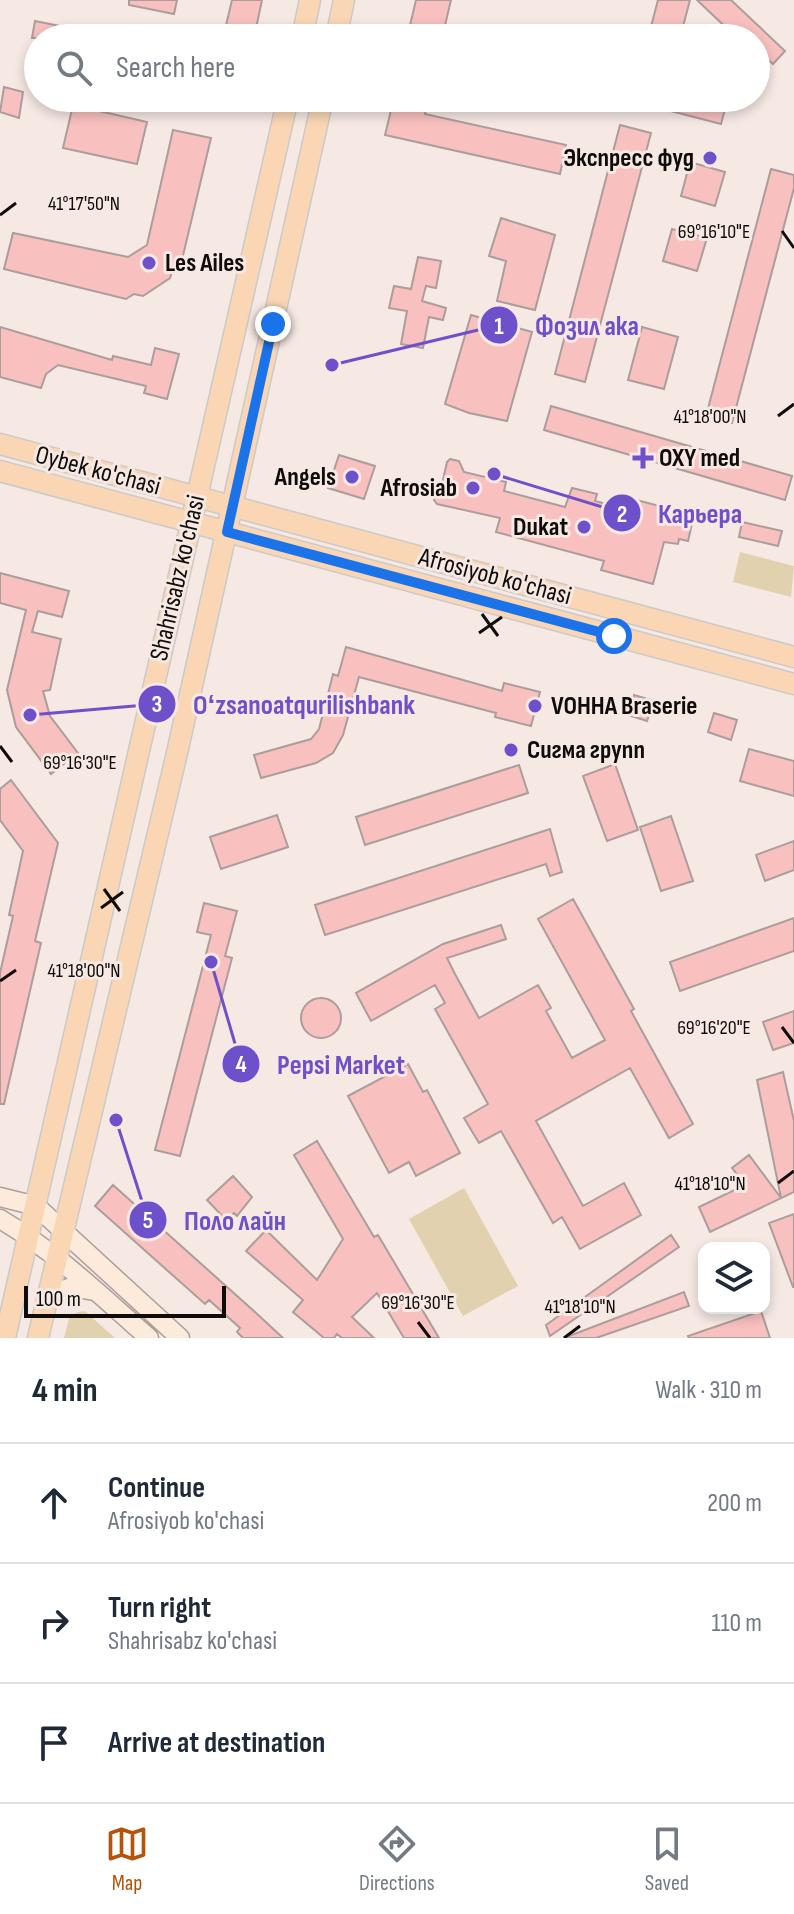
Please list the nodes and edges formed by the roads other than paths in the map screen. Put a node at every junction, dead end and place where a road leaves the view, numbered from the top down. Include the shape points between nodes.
1 (310, 0) edge
2 (344, 0) edge
3 (305, 24) edge
4 (339, 24) edge
5 (285, 112) edge
6 (320, 112) edge
7 (0, 444) edge
8 (0, 471) edge
9 (197, 497) junction
10 (233, 507) junction
11 (191, 522) junction
12 (227, 532) junction
13 (794, 657) edge
14 (794, 684) edge
15 (0, 1197) edge
16 (36, 1206) junction
17 (0, 1219) edge
18 (63, 1230) junction
19 (29, 1236) junction
20 (56, 1257) junction
21 (98, 1293) junction
22 (47, 1297) junction
23 (5, 1338) edge
24 (38, 1338) edge
25 (149, 1338) edge
26 (180, 1338) edge

1 - 3 main road
2 - 4 main road
5 - 9 main road, Shahrisabz ko'chasi
6 - 10 main road, Shahrisabz ko'chasi
7 - 9 main road, Oybek ko'chasi
8 - 11 main road, Oybek ko'chasi
9 - 10 main road, Afrosiyob ko'chasi
9 - 11 main road, Shahrisabz ko'chasi
10 - 12 main road, Shahrisabz ko'chasi
10 - 13 main road, Afrosiyob ko'chasi
11 - 12 main road, Afrosiyob ko'chasi
11 - 16 main road, Shahrisabz ko'chasi
12 - 14 main road, Afrosiyob ko'chasi
12 - 18 main road, Shahrisabz ko'chasi
15 - 16 main road
16 - 18 main road
16 - 19 main road, Shahrisabz ko'chasi
17 - 19 main road
18 - 20 main road, Shahrisabz ko'chasi
18 - 26 main road
19 - 20 main road
19 - 23 main road, Shahrisabz ko'chasi
20 - 21 main road
20 - 22 main road, Shahrisabz ko'chasi
21 - 22 main road via 71,1287
21 - 25 main road
22 - 24 main road, Shahrisabz ko'chasi

